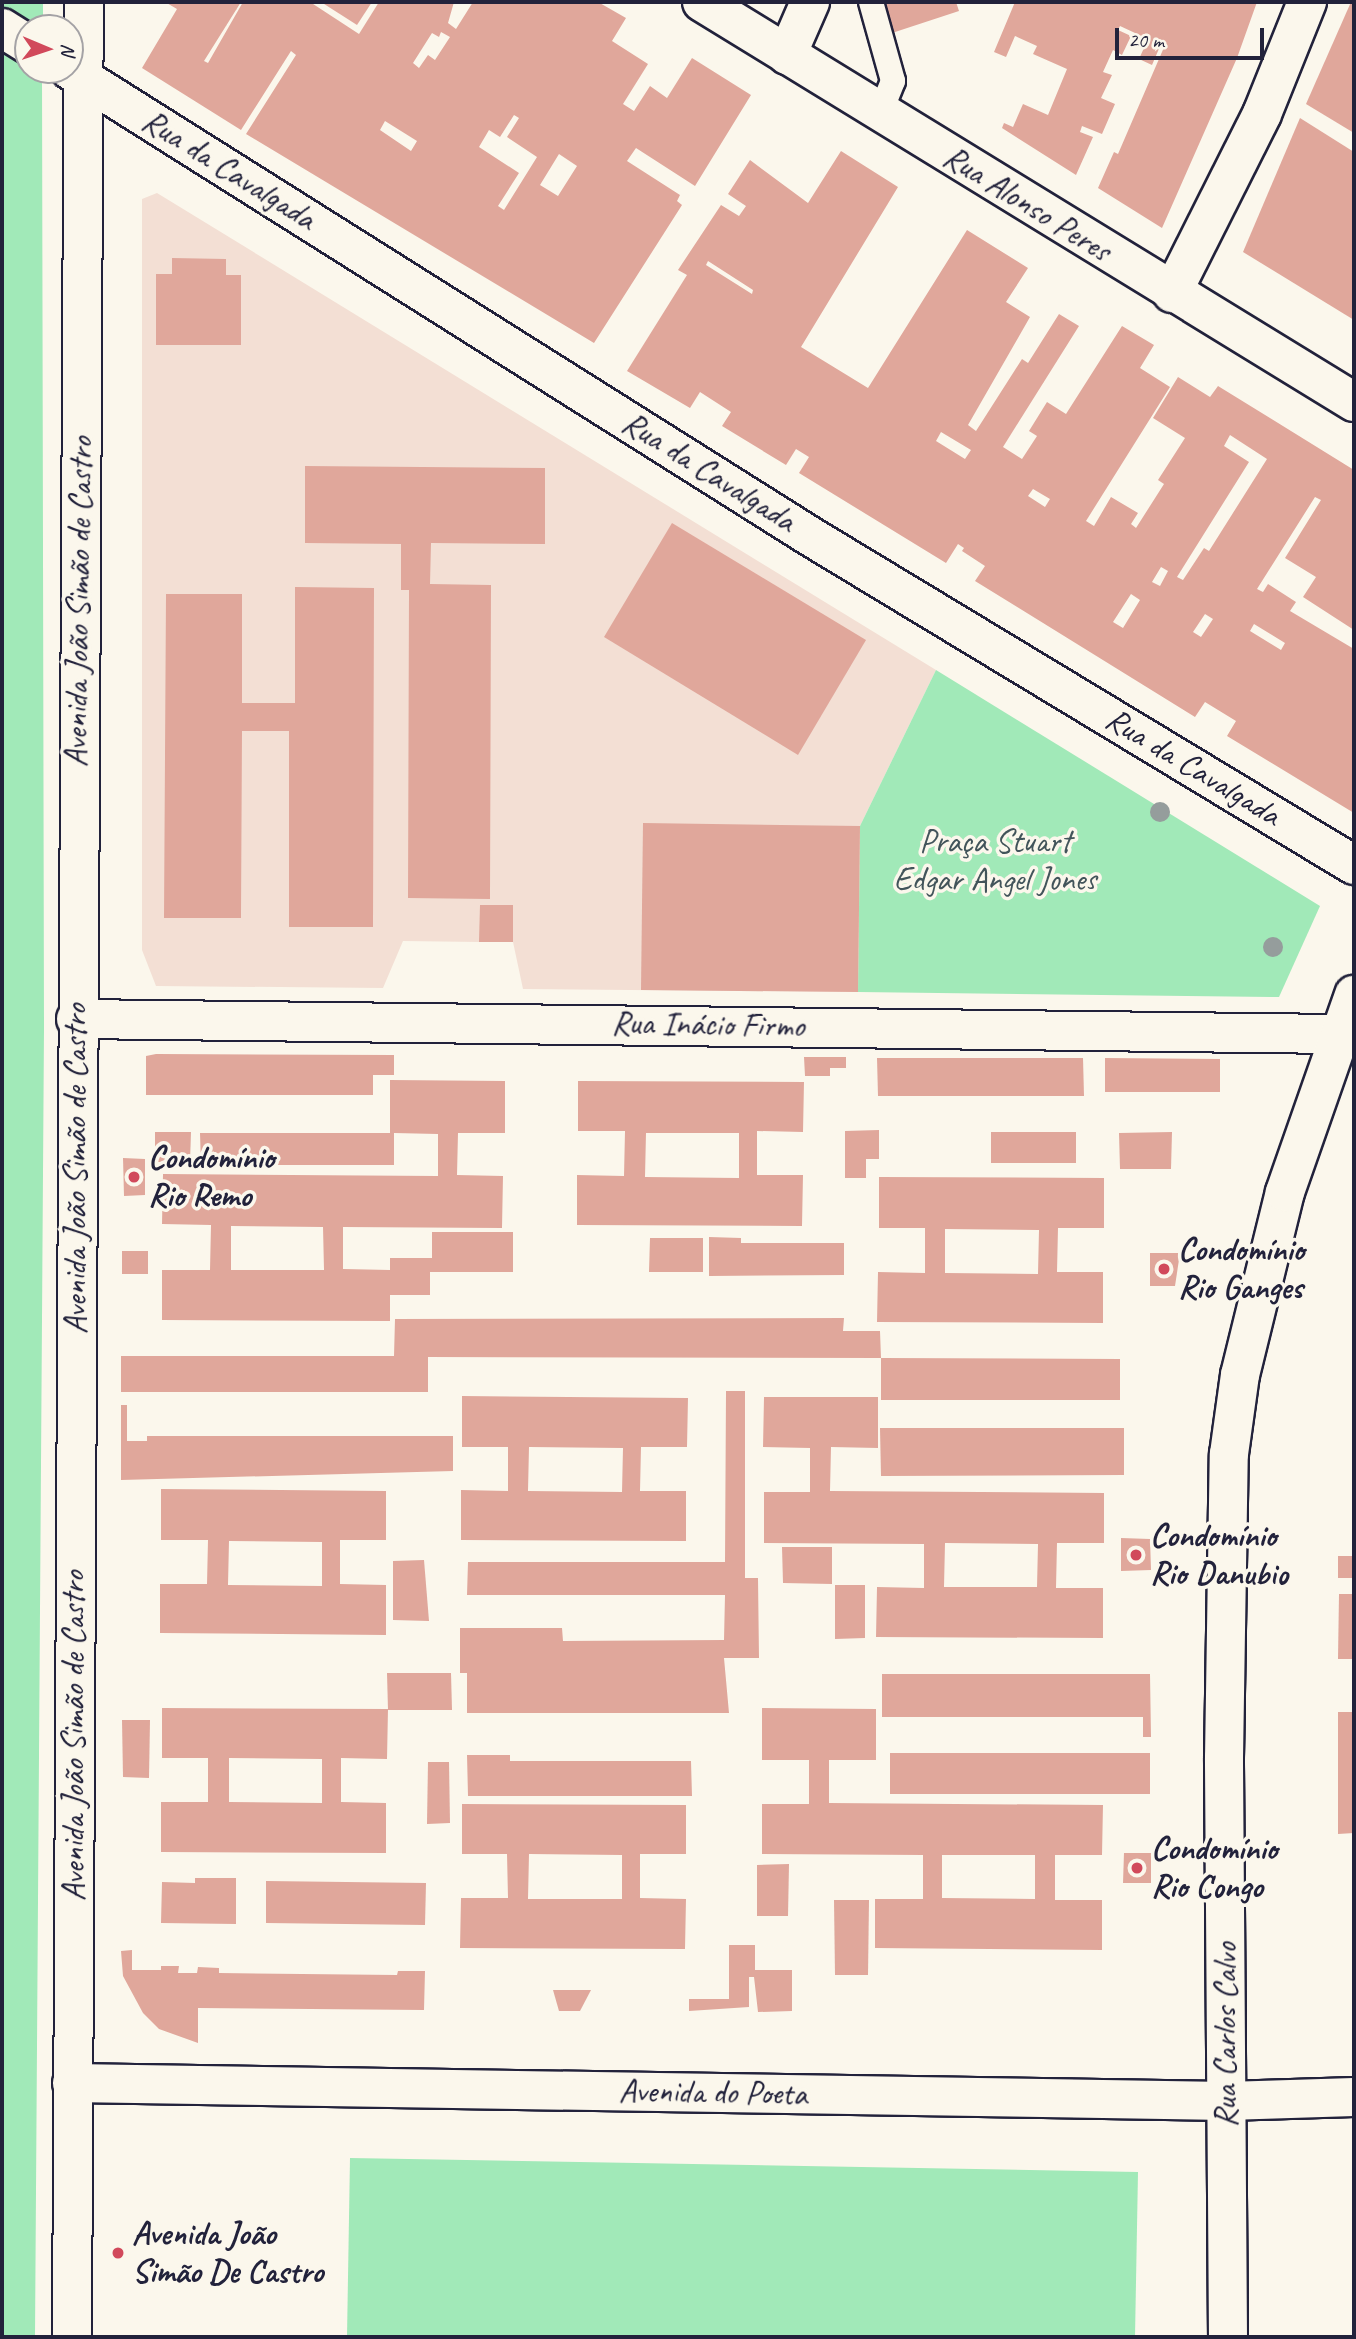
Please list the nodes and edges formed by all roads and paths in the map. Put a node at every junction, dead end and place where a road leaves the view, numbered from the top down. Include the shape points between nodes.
1 (702, 2) edge
2 (810, 2) edge
3 (871, 2) edge
4 (1307, 2) edge
5 (787, 55) junction
6 (84, 78) edge
7 (77, 84) edge
8 (880, 113) junction
9 (1172, 293) junction
10 (1354, 402) edge
11 (1354, 864) edge
12 (1354, 995) edge
13 (76, 1019) junction
14 (1340, 1034) junction
15 (72, 2083) junction
16 (1354, 2097) edge
17 (1227, 2101) junction
18 (72, 2337) edge
19 (1228, 2337) edge

1 - 5 street, Rua Alonso Peres
2 - 5 street
3 - 8 lane via 893,81
4 - 9 street via 1262,114
5 - 8 street, Rua Alonso Peres
6 - 11 street, Rua da Cavalgada via 808,535
7 - 13 street, Avenida João Simão de Castro
8 - 9 street, Rua Alonso Peres
9 - 10 street, Rua Alonso Peres
12 - 14 street, Rua Carlos Calvo
13 - 14 street, Rua Inácio Firmo
13 - 15 street, Avenida João Simão de Castro
14 - 17 street, Rua Carlos Calvo via 1285,1192 1240,1375 1229,1454 1224,1758
15 - 17 street, Avenida do Poeta
15 - 18 street, Avenida João Simão de Castro
16 - 17 street, Avenida do Poeta
17 - 19 street, Rua Carlos Calvo

